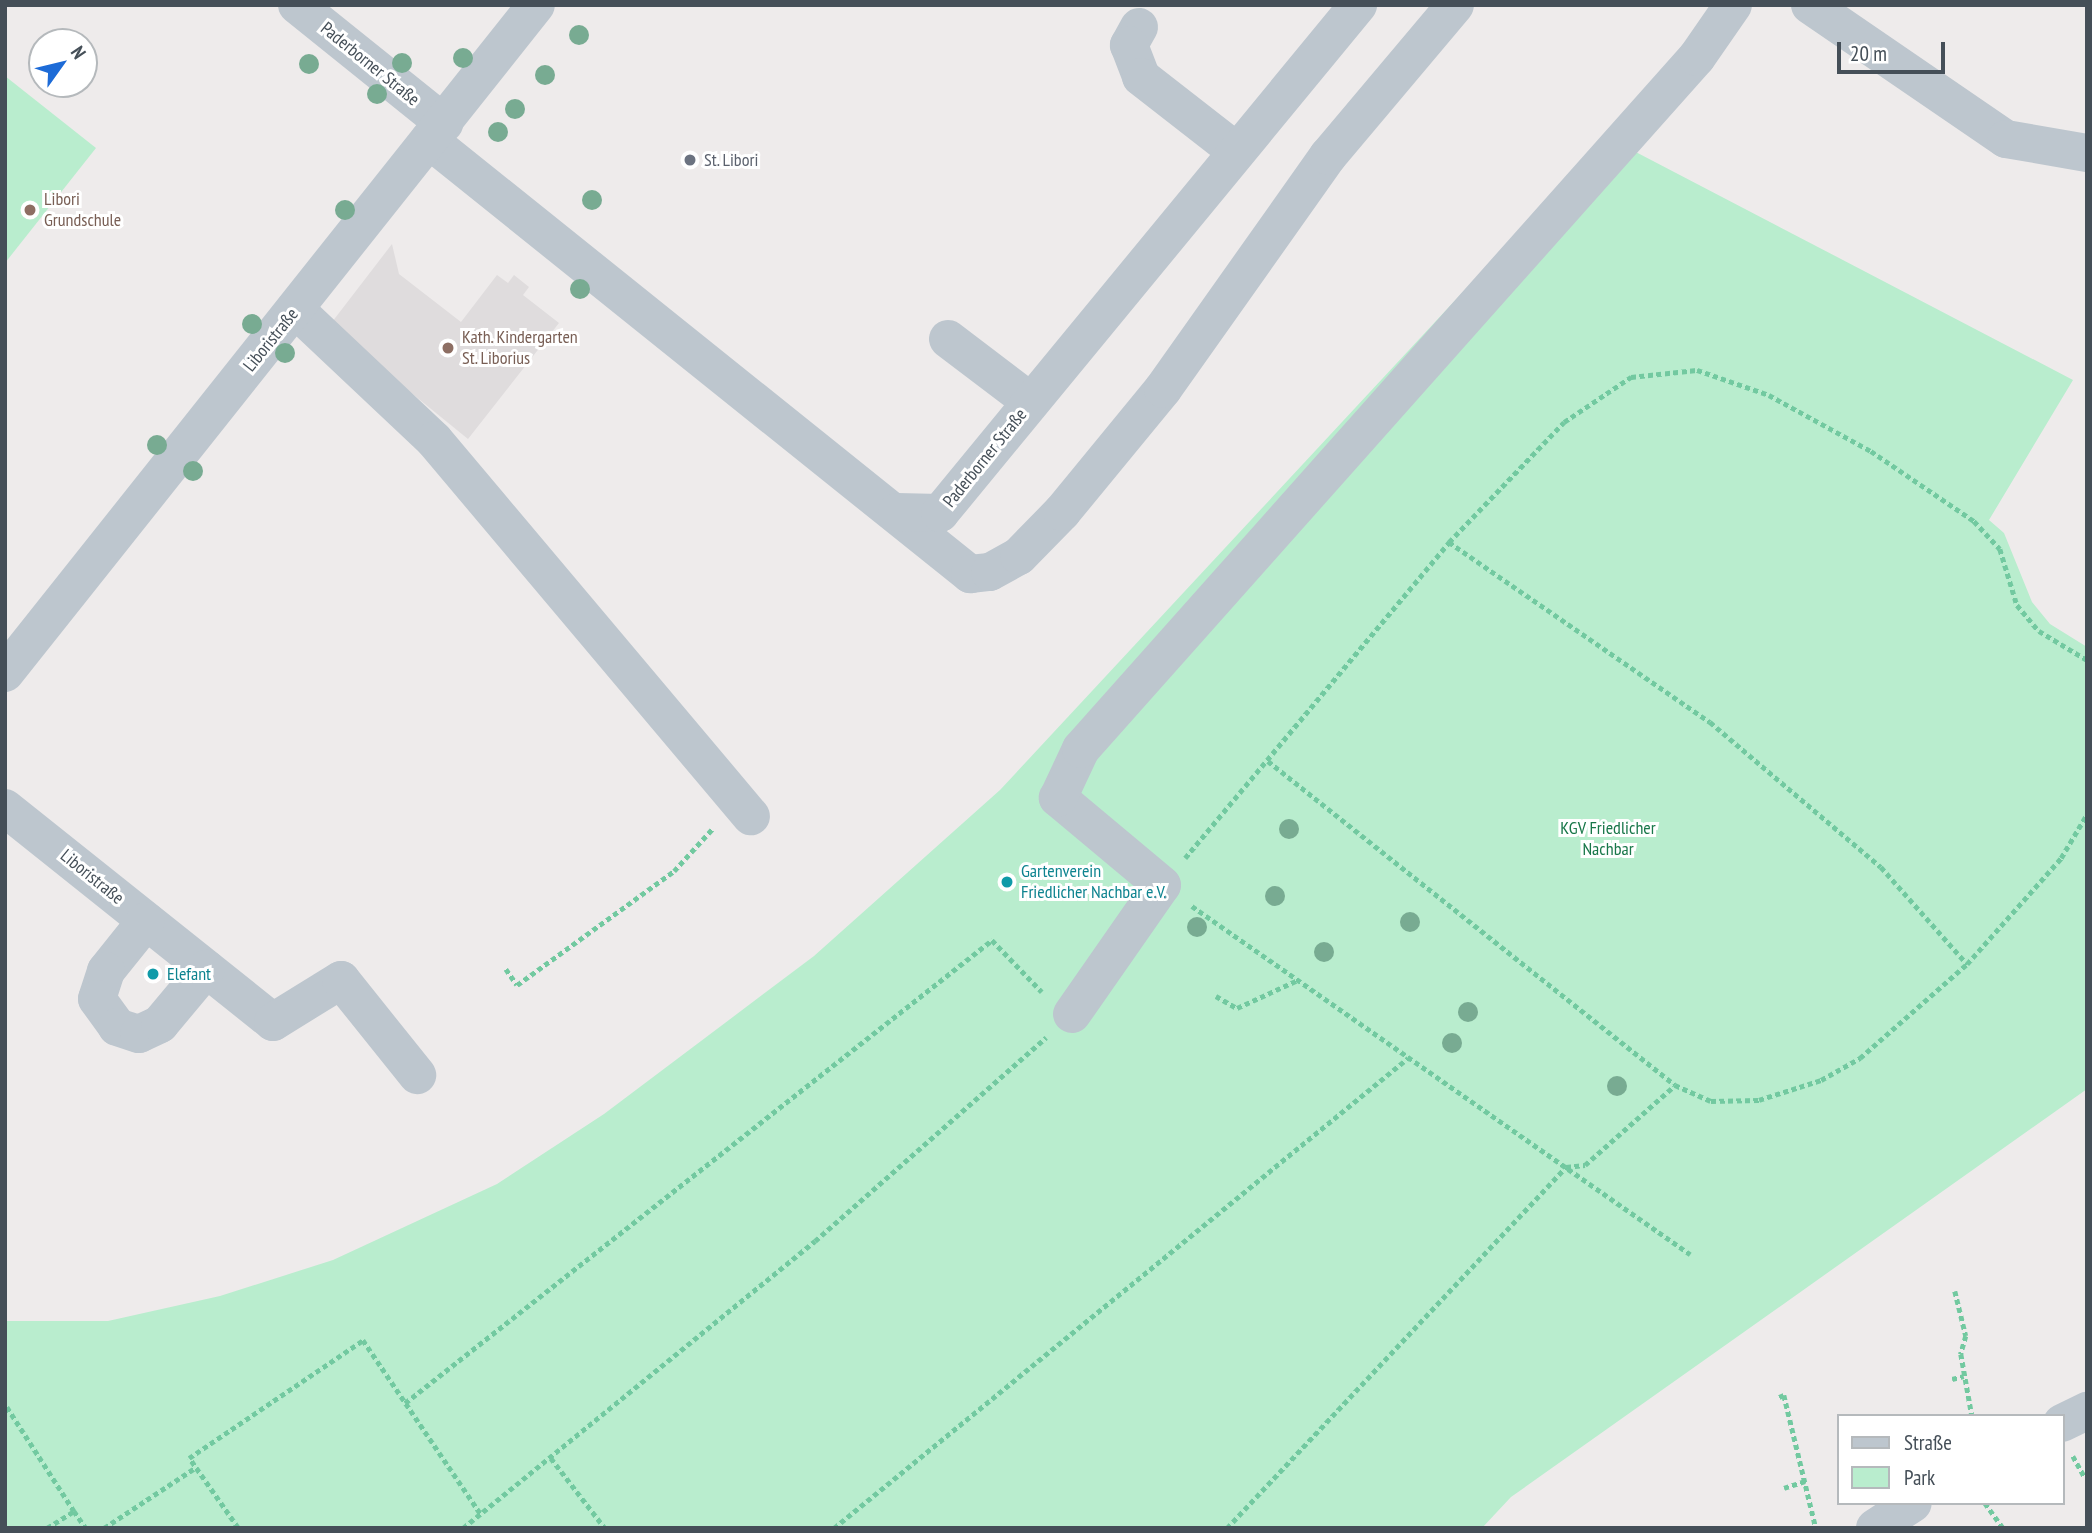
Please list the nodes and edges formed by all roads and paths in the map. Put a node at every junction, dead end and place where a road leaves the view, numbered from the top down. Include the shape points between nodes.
1 (297, 5) edge
2 (536, 5) edge
3 (1358, 5) edge
4 (1455, 5) edge
5 (1733, 5) edge
6 (1810, 5) edge
7 (1139, 27) dead end
8 (436, 131) junction
9 (1236, 151) junction
10 (2087, 153) edge
11 (296, 309) junction
12 (948, 339) dead end
13 (1031, 402) junction
14 (898, 512) junction
15 (1449, 542) junction
16 (2087, 660) edge
17 (5, 673) edge
18 (1268, 761) junction
19 (5, 808) edge
20 (746, 811) joint
21 (2087, 814) edge
22 (1162, 885) junction
23 (146, 921) junction
24 (1967, 964) junction
25 (206, 969) junction
26 (506, 969) dead end
27 (1298, 980) junction
28 (1216, 996) dead end
29 (1072, 1014) junction
30 (1408, 1058) junction
31 (417, 1075) dead end
32 (1675, 1085) junction
33 (1566, 1167) junction
34 (1690, 1254) dead end
35 (1955, 1291) dead end
36 (1964, 1376) junction
37 (1952, 1379) dead end
38 (1779, 1397) dead end
39 (405, 1403) junction
40 (7, 1407) edge
41 (2087, 1411) edge
42 (1972, 1414) edge
43 (2064, 1422) edge
44 (551, 1458) junction
45 (195, 1468) junction
46 (1805, 1481) junction
47 (1784, 1488) dead end
48 (1910, 1505) edge
49 (1986, 1505) edge
50 (74, 1511) junction
51 (481, 1514) junction
52 (47, 1528) edge
53 (86, 1528) edge
54 (104, 1528) edge
55 (238, 1528) edge
56 (463, 1528) edge
57 (605, 1528) edge
58 (834, 1528) edge
59 (1227, 1528) edge
60 (1816, 1528) edge
61 (1875, 1528) edge
62 (2003, 1528) edge

1 - 8 street, Paderborner Straße
2 - 8 street, Liboristraße
3 - 9 street, Paderborner Straße
4 - 14 street via 1328,156 1163,389 1019,556 990,572 970,574
5 - 22 street via 1697,57 1081,749 1058,798
6 - 10 street via 2006,139
7 - 9 street via 1129,46 1141,77
8 - 11 street, Liboristraße
8 - 14 street, Paderborner Straße
9 - 13 street, Paderborner Straße
11 - 17 street, Liboristraße
11 - 20 street via 434,440
12 - 13 street
13 - 14 street, Paderborner Straße via 940,513
15 - 16 path via 1564,422 1631,377 1697,370 1791,407 1974,521 2000,550 2017,604 2039,631
15 - 18 path
15 - 24 path via 1721,731 1881,867
18 - 22 path
18 - 32 path
19 - 23 street, Liboristraße
20 - 26 path via 702,837 674,871 517,985
21 - 24 path via 2061,858
22 - 27 path
22 - 29 street
23 - 25 street, Liboristraße
23 - 25 street via 106,971 97,999 117,1027 139,1034 160,1024
24 - 32 path via 1860,1058 1821,1080 1759,1100 1711,1101
25 - 31 street, Liboristraße via 273,1022 341,980
27 - 28 path via 1237,1008
27 - 30 path
29 - 39 path via 1033,986 992,940
29 - 44 path via 815,1241
30 - 33 path
30 - 58 path
32 - 33 path via 1585,1165
33 - 34 path
33 - 59 path
35 - 36 path via 1966,1336
36 - 37 path
36 - 42 path
38 - 46 path via 1784,1395
39 - 45 path via 363,1340 188,1458
39 - 51 path
40 - 50 path
41 - 43 street
44 - 51 path
44 - 57 path
45 - 54 path
45 - 55 path
46 - 47 path
46 - 60 path
48 - 61 street
49 - 62 path
50 - 52 path
50 - 53 path
51 - 56 path

